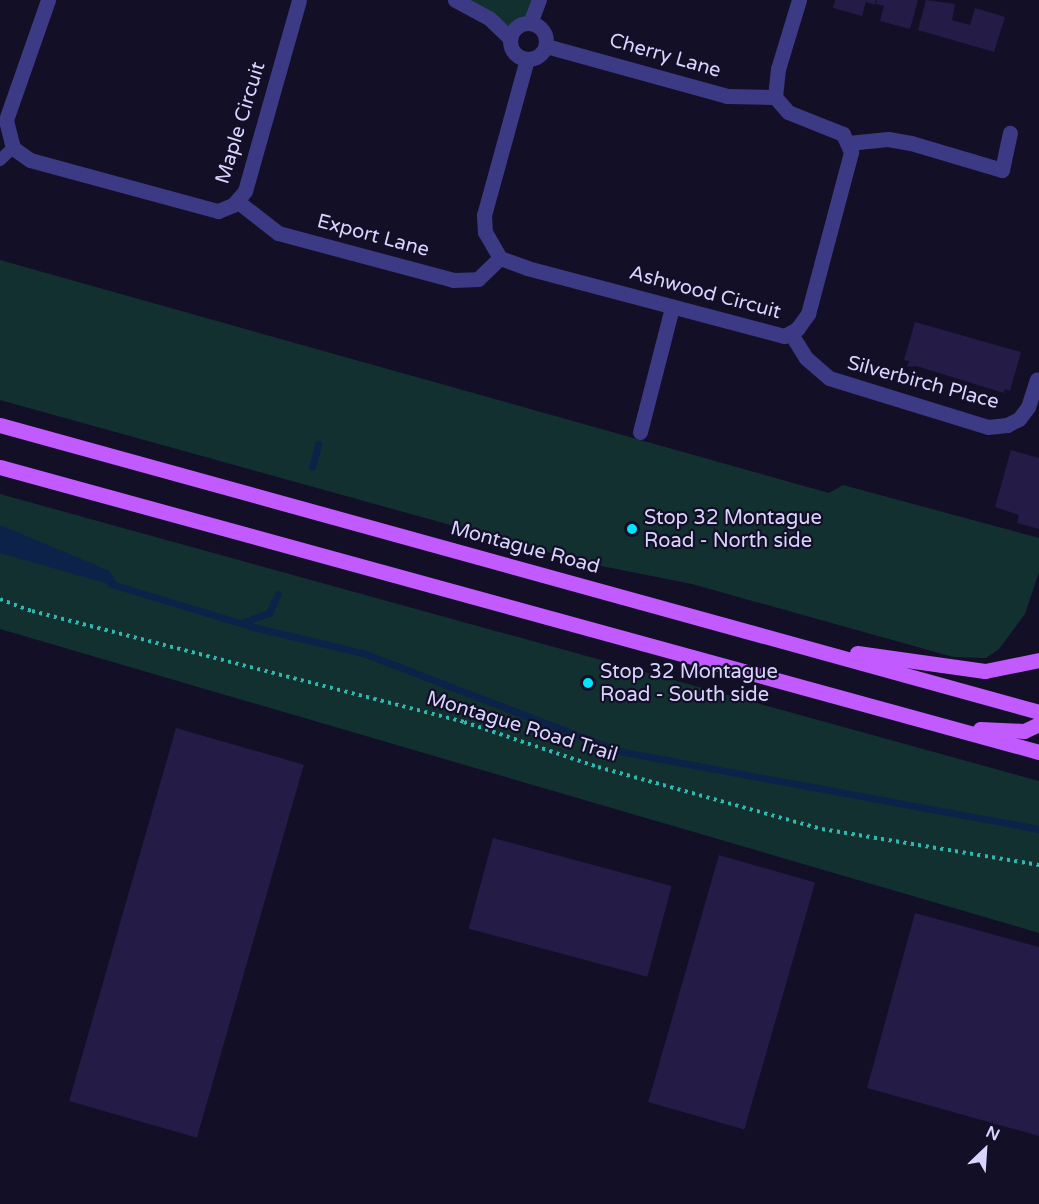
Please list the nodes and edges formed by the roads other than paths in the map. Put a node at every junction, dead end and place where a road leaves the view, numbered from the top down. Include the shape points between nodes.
1 (48, 0) edge
2 (299, 0) edge
3 (455, 0) edge
4 (539, 0) edge
5 (799, 0) edge
6 (530, 23) junction
7 (510, 38) junction
8 (546, 46) junction
9 (527, 59) junction
10 (775, 97) junction
11 (1010, 134) dead end
12 (848, 143) junction
13 (13, 148) junction
14 (0, 160) edge
15 (237, 201) junction
16 (500, 258) junction
17 (672, 307) junction
18 (791, 334) junction
19 (1037, 379) dead end
20 (0, 425) edge
21 (639, 432) dead end
22 (0, 467) edge
23 (801, 645) junction
24 (1039, 660) edge
25 (1039, 712) edge
26 (1039, 724) edge
27 (941, 725) junction
28 (1039, 752) edge

1 - 13 street via 6,120
2 - 15 street, Maple Circuit via 246,186
3 - 7 street via 489,18
4 - 6 street
5 - 10 street via 778,69
6 - 7 street via 517,27
6 - 8 street via 541,28
7 - 9 street via 514,53
8 - 9 street via 539,56
8 - 10 street, Cherry Lane via 727,96
9 - 16 street via 484,215 485,232
10 - 12 street via 788,112 833,128
11 - 12 street via 1002,170 911,143 888,139
12 - 18 street, Ashwood Circuit via 851,152 808,314
13 - 14 lane
13 - 15 street, Maple Circuit via 30,160 209,211 225,209
15 - 16 street, Export Lane via 278,233 453,280 478,279
16 - 17 street, Ashwood Circuit
17 - 18 street, Ashwood Circuit via 774,336
17 - 21 street
18 - 19 street, Silverbirch Place via 806,358 829,378 988,427 1019,419 1028,407
20 - 23 main road, Montague Road
22 - 27 main road
23 - 24 main road via 985,671
23 - 25 main road, Montague Road
26 - 27 main road via 1024,730
27 - 28 main road

